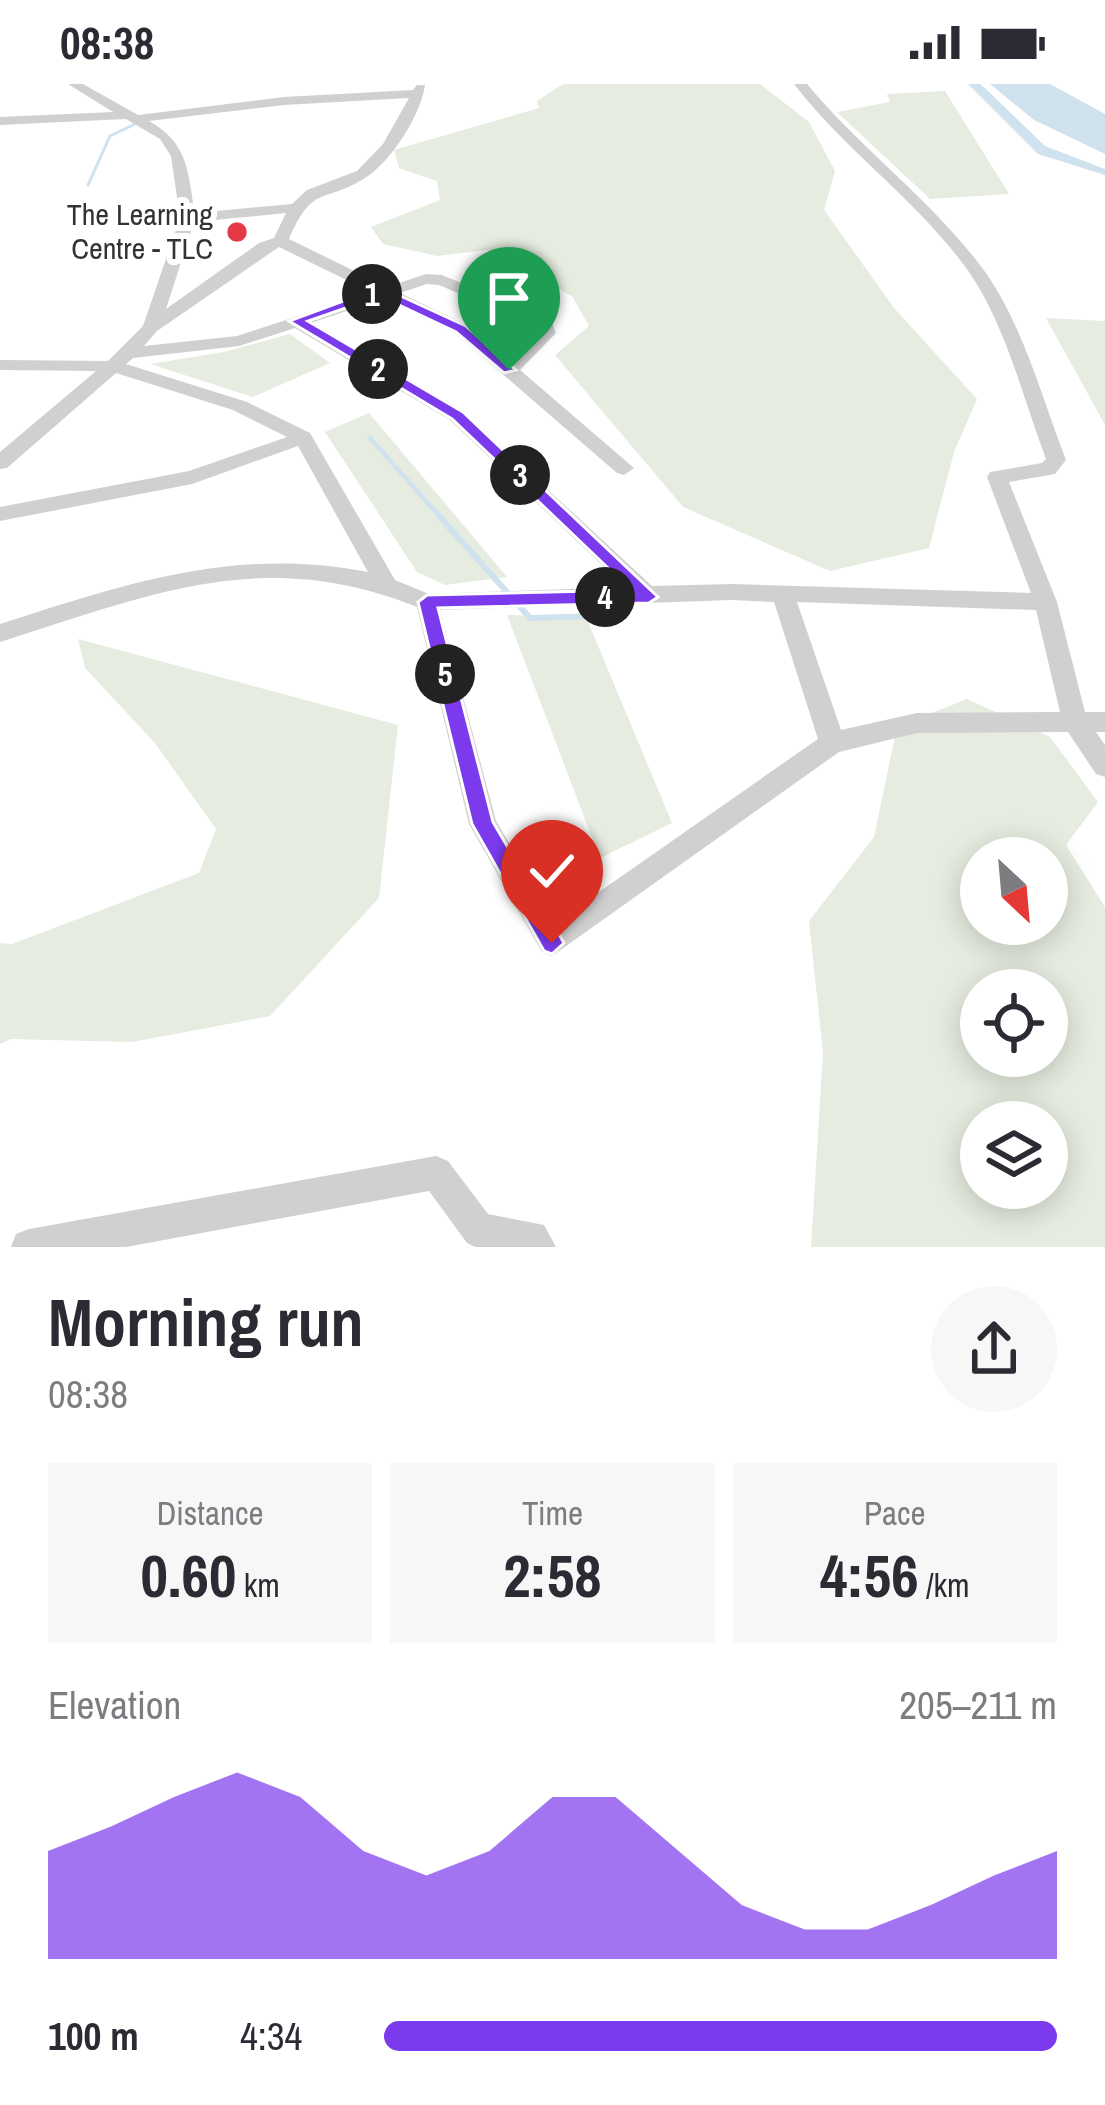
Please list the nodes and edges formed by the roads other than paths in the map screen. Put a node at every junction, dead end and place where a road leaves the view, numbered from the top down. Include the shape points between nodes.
1 (74, 84) edge
2 (800, 84) edge
3 (420, 89) edge
4 (138, 117) junction
5 (0, 121) edge
6 (292, 208) junction
7 (188, 218) junction
8 (280, 241) junction
9 (381, 291) junction
10 (296, 321) junction
11 (151, 327) junction
12 (120, 360) junction
13 (0, 365) edge
14 (509, 370) junction
15 (303, 437) junction
16 (5, 454) edge
17 (624, 468) dead end
18 (0, 514) edge
19 (384, 580) junction
20 (783, 593) junction
21 (649, 597) junction
22 (427, 602) junction
23 (1046, 602) junction
24 (0, 633) edge
25 (1075, 722) junction
26 (1105, 722) edge
27 (832, 743) junction
28 (1105, 766) edge
29 (29, 1247) edge
30 (538, 1247) edge

1 - 4 street
2 - 23 street via 902,184 999,309 1056,460 1048,469 997,478
3 - 4 street
3 - 6 street via 378,161
4 - 5 street
4 - 7 street via 178,156
6 - 7 street
6 - 8 street
7 - 11 street
8 - 9 street
8 - 11 street
9 - 10 street
9 - 14 street via 461,329
9 - 14 street via 442,280 545,324 547,332
10 - 12 street via 220,345
10 - 21 street via 457,416
11 - 12 street
12 - 13 street
12 - 15 street
12 - 16 street
14 - 17 street
15 - 18 street via 244,465 152,489
15 - 19 street
19 - 22 street
19 - 24 street via 283,566 158,582
20 - 21 street
20 - 23 street
20 - 27 street
21 - 22 street
22 - 27 street via 483,824 552,943
23 - 25 street
25 - 26 street
25 - 27 street via 917,723
25 - 28 street
29 - 30 street via 436,1173 479,1231 532,1237

